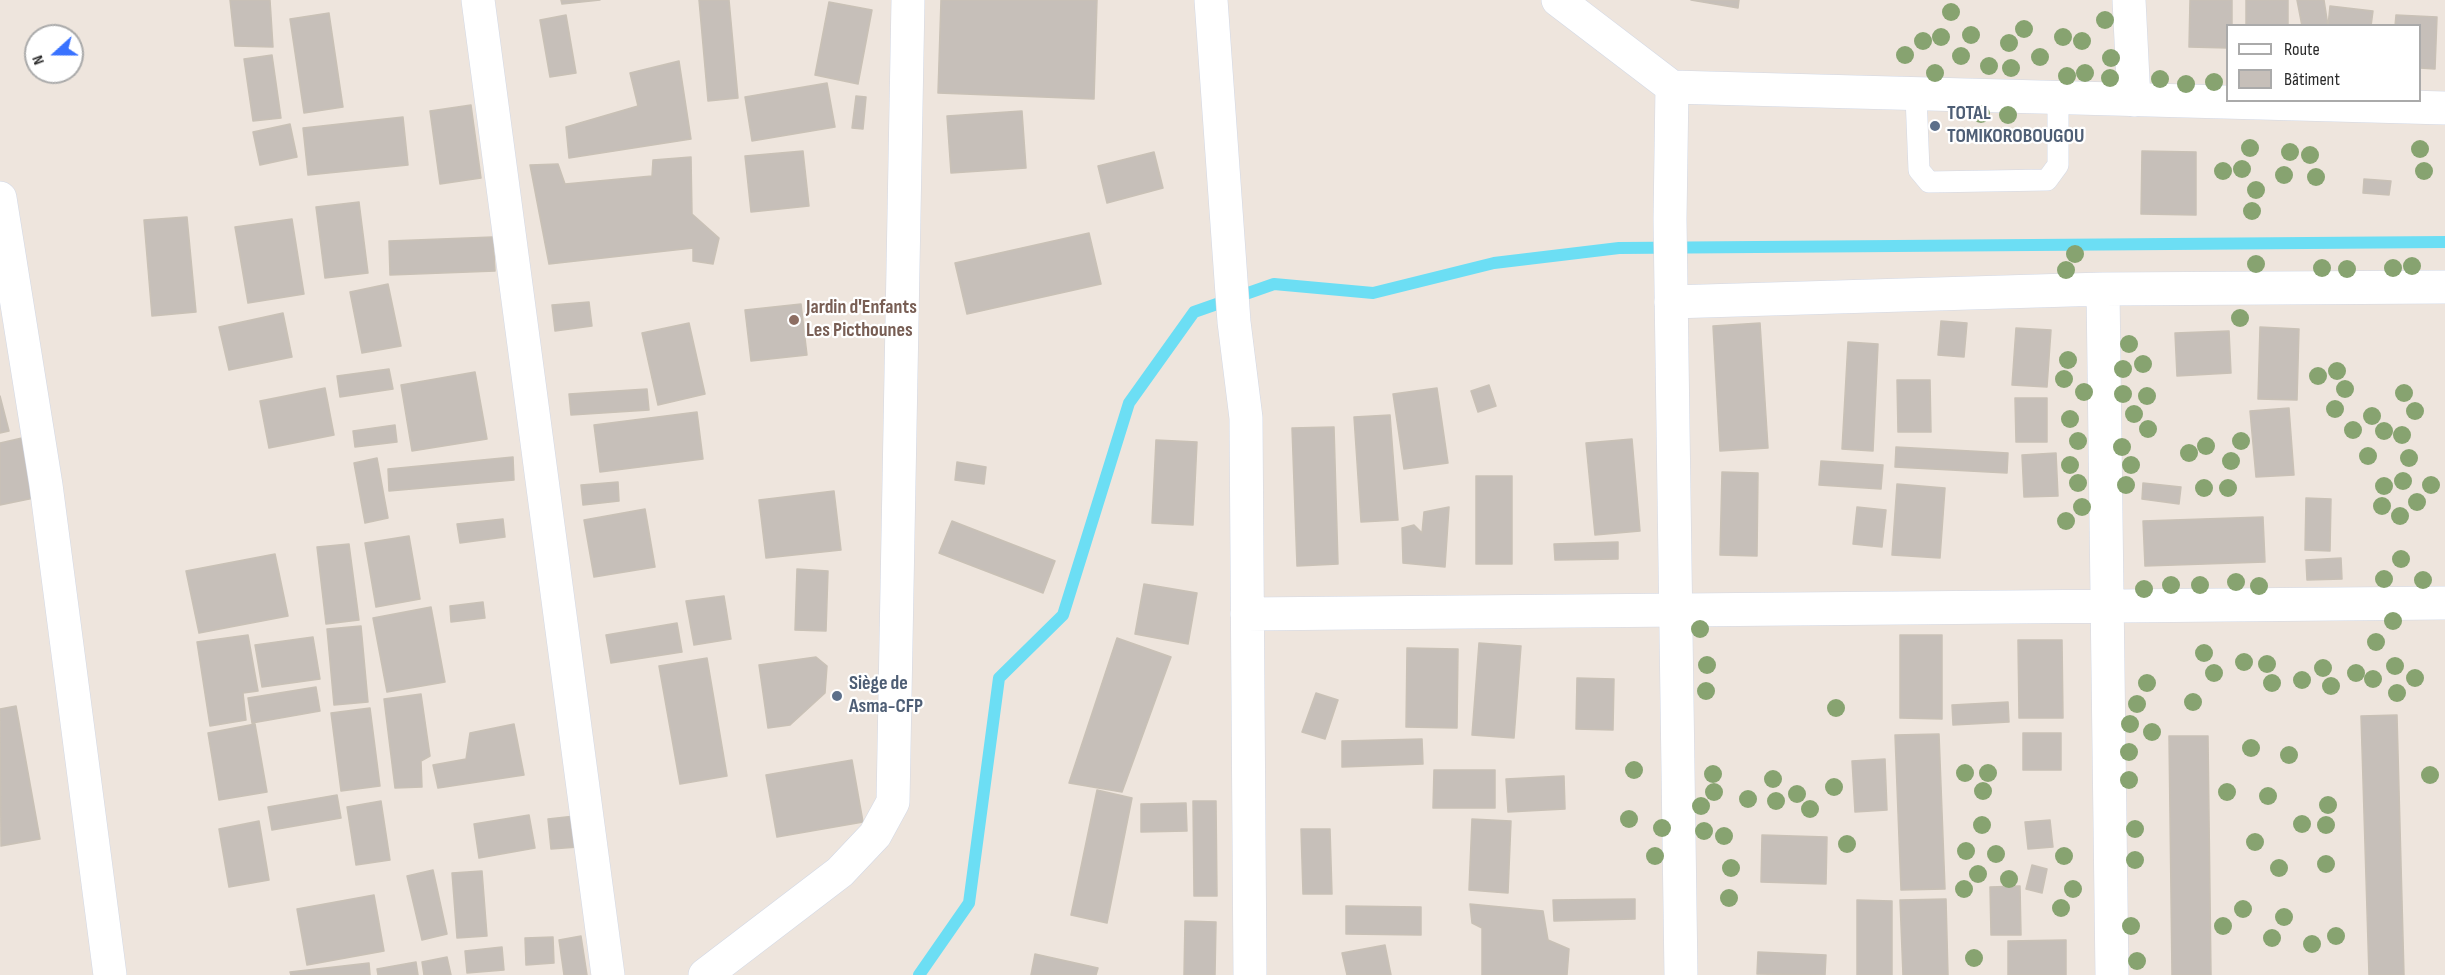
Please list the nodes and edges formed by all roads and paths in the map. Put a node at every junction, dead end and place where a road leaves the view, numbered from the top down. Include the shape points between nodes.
1 (478, 0) edge
2 (908, 0) edge
3 (1211, 0) edge
4 (1558, 0) edge
5 (2129, 0) edge
6 (1672, 87) junction
7 (1916, 96) junction
8 (2058, 97) junction
9 (2134, 100) junction
10 (2445, 108) edge
11 (0, 198) edge
12 (2445, 287) edge
13 (2103, 289) junction
14 (1671, 293) junction
15 (2445, 603) edge
16 (2107, 606) junction
17 (1676, 610) junction
18 (1247, 614) junction
19 (110, 975) edge
20 (608, 975) edge
21 (705, 975) edge
22 (1250, 975) edge
23 (1681, 975) edge
24 (2112, 975) edge

1 - 20 street
2 - 21 street via 893,802 875,836 840,872
3 - 18 street via 1230,277 1246,418
4 - 6 street
5 - 9 street
6 - 7 street
6 - 14 street
7 - 8 street
7 - 8 lane via 1919,170 1929,182 2047,180 2058,165
8 - 9 street
9 - 10 street
11 - 19 street via 45,485
12 - 13 street
13 - 14 street
13 - 16 street
14 - 17 street
15 - 16 street
16 - 17 street
16 - 24 street
17 - 18 street
17 - 23 street
18 - 22 street

